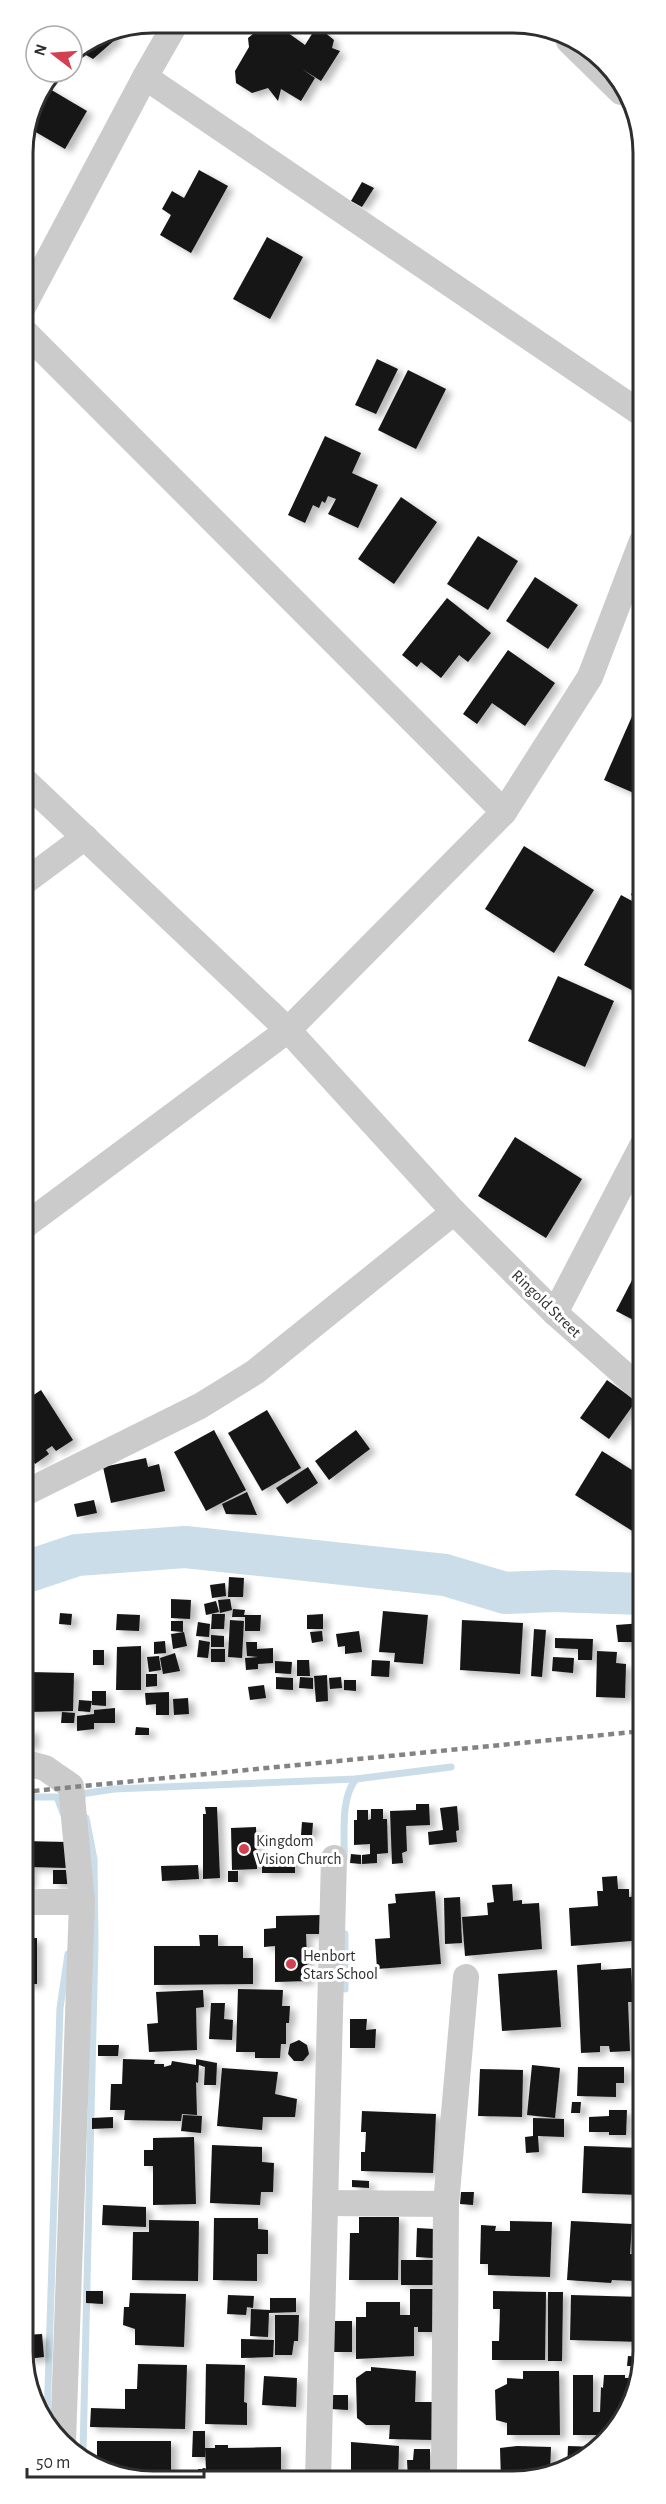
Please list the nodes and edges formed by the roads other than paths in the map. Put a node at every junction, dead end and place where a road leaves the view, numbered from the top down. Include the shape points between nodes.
1 (170, 33) edge
2 (584, 56) edge
3 (145, 77) junction
4 (606, 77) edge
5 (33, 288) edge
6 (33, 340) edge
7 (633, 408) edge
8 (633, 564) edge
9 (33, 788) edge
10 (504, 812) junction
11 (85, 837) junction
12 (33, 876) edge
13 (288, 1030) junction
14 (633, 1163) edge
15 (454, 1212) junction
16 (33, 1220) edge
17 (555, 1313) junction
18 (633, 1382) edge
19 (33, 1489) edge
20 (33, 1764) edge
21 (334, 1858) dead end
22 (33, 1902) edge
23 (82, 1902) junction
24 (466, 1977) dead end
25 (325, 2203) junction
26 (446, 2204) junction
27 (63, 2430) edge
28 (318, 2471) edge
29 (444, 2471) edge

1 - 3 street
2 - 4 street
3 - 5 street
3 - 7 street
6 - 10 street
8 - 10 street via 590,676
9 - 11 street, Ringold Street
10 - 13 street
11 - 12 street
11 - 13 street, Ringold Street
13 - 15 street, Ringold Street
13 - 16 street
14 - 17 street
15 - 17 street, Ringold Street
15 - 19 street via 255,1372 200,1406
17 - 18 street, Ringold Street
20 - 23 street via 71,1786
21 - 25 street
22 - 23 street
23 - 27 street
24 - 26 street
25 - 26 street
25 - 28 street
26 - 29 street

